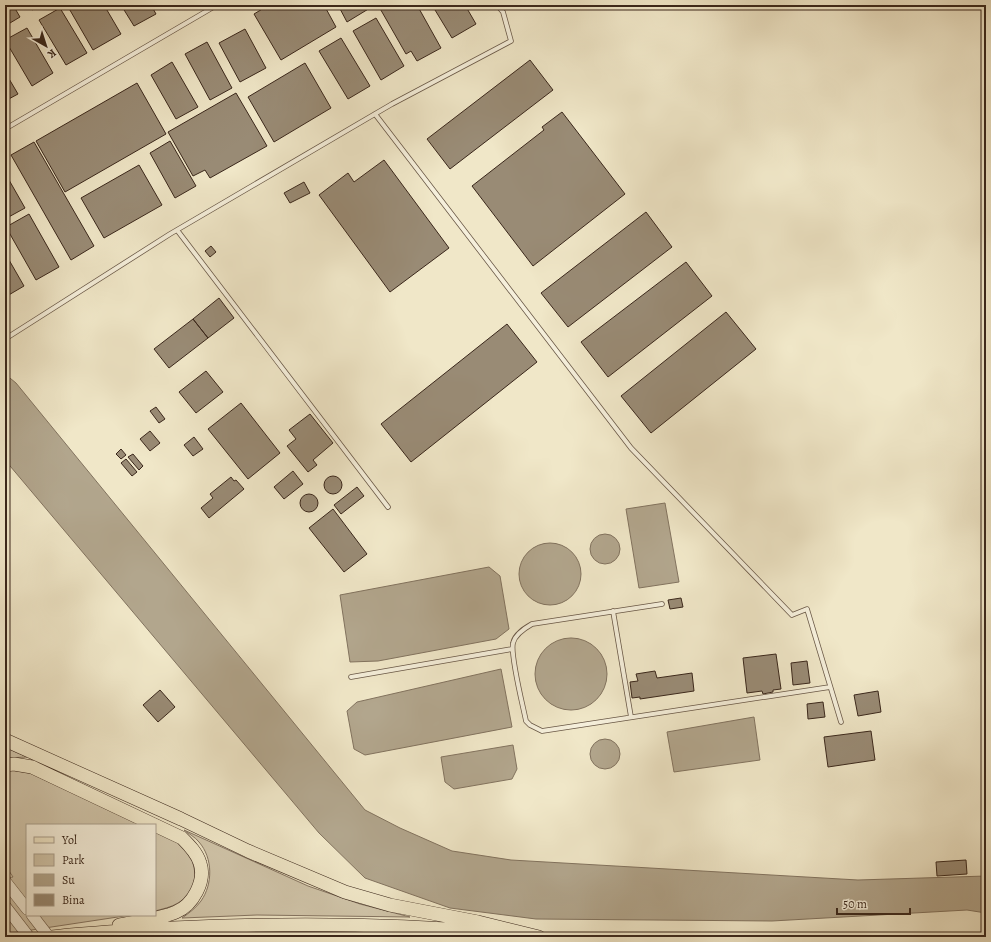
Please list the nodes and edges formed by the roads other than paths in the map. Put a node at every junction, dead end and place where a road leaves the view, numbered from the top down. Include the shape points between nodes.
1 (217, 5) edge
2 (497, 5) edge
3 (375, 114) junction
4 (5, 129) edge
5 (177, 230) junction
6 (5, 339) edge
7 (388, 507) dead end
8 (662, 604) dead end
9 (613, 611) junction
10 (512, 649) junction
11 (351, 677) dead end
12 (830, 687) junction
13 (631, 717) junction
14 (841, 722) dead end
15 (5, 740) edge
16 (5, 765) edge
17 (155, 824) edge
18 (156, 825) edge
19 (5, 881) edge
20 (5, 906) edge
21 (26, 908) edge
22 (33, 916) edge
23 (85, 933) junction
24 (29, 937) edge
25 (51, 937) edge
26 (534, 937) edge
27 (539, 937) edge

1 - 4 lane
2 - 3 lane via 503,12 511,41
3 - 5 lane
3 - 12 lane via 631,448 792,615 807,609
5 - 6 lane
5 - 7 lane
8 - 9 lane
9 - 10 lane via 532,624 516,637
9 - 13 lane
10 - 11 lane
10 - 13 lane via 526,721 530,725 542,730
12 - 13 lane
12 - 14 lane
15 - 27 main road via 248,851 345,892 390,905
16 - 17 main road via 32,767
18 - 23 main road via 182,838 194,851 200,864 201,879 198,890 177,912
19 - 21 street
20 - 24 street
22 - 25 street
23 - 25 main road
23 - 26 main road via 236,925 360,924

